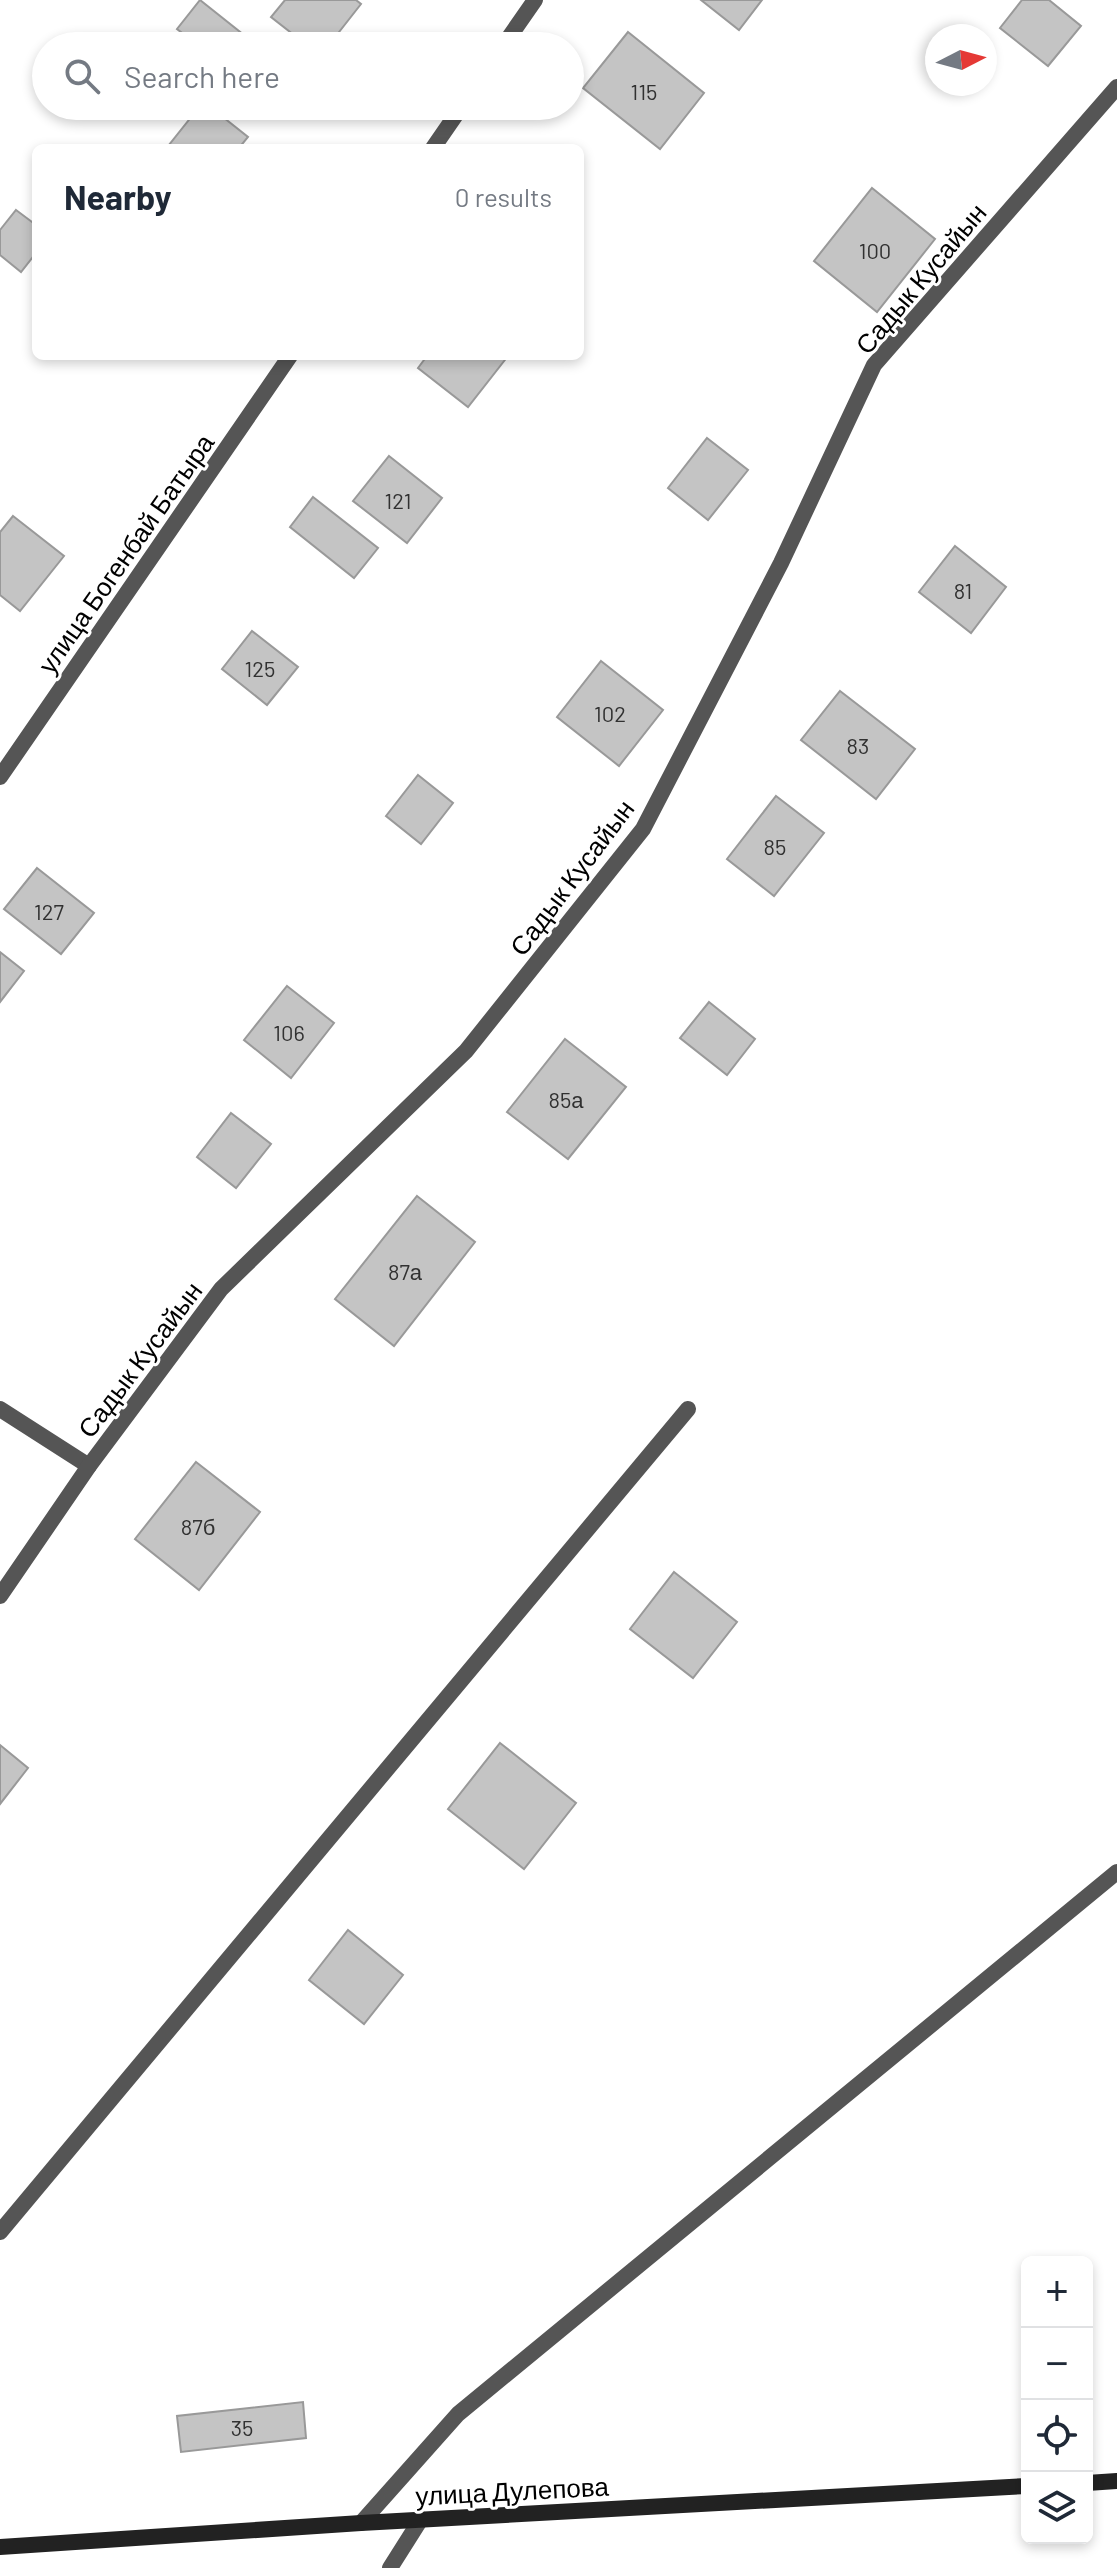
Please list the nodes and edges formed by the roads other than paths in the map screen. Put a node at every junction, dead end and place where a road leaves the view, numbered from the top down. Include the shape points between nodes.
1 (535, 0) edge
2 (513, 32) edge
3 (1117, 87) edge
4 (452, 120) edge
5 (436, 144) edge
6 (287, 360) edge
7 (0, 777) edge
8 (0, 1409) edge
9 (688, 1409) dead end
10 (89, 1466) junction
11 (0, 1596) edge
12 (1117, 1872) edge
13 (0, 2232) edge
14 (1117, 2481) edge
15 (1093, 2483) edge
16 (1021, 2486) edge
17 (421, 2519) junction
18 (361, 2523) junction
19 (0, 2547) edge
20 (390, 2568) edge

1 - 2 street
3 - 10 street, Садык Кусайын via 874,365 781,563 643,829 466,1051 221,1289
4 - 5 street
6 - 7 street, улица Богенбай Батыра
8 - 10 street
9 - 13 street
10 - 11 street, Садык Кусайын
12 - 18 street via 458,2414
14 - 15 street
16 - 17 street, улица Дулепова
17 - 18 street, улица Дулепова
17 - 20 street
18 - 19 street, улица Дулепова

